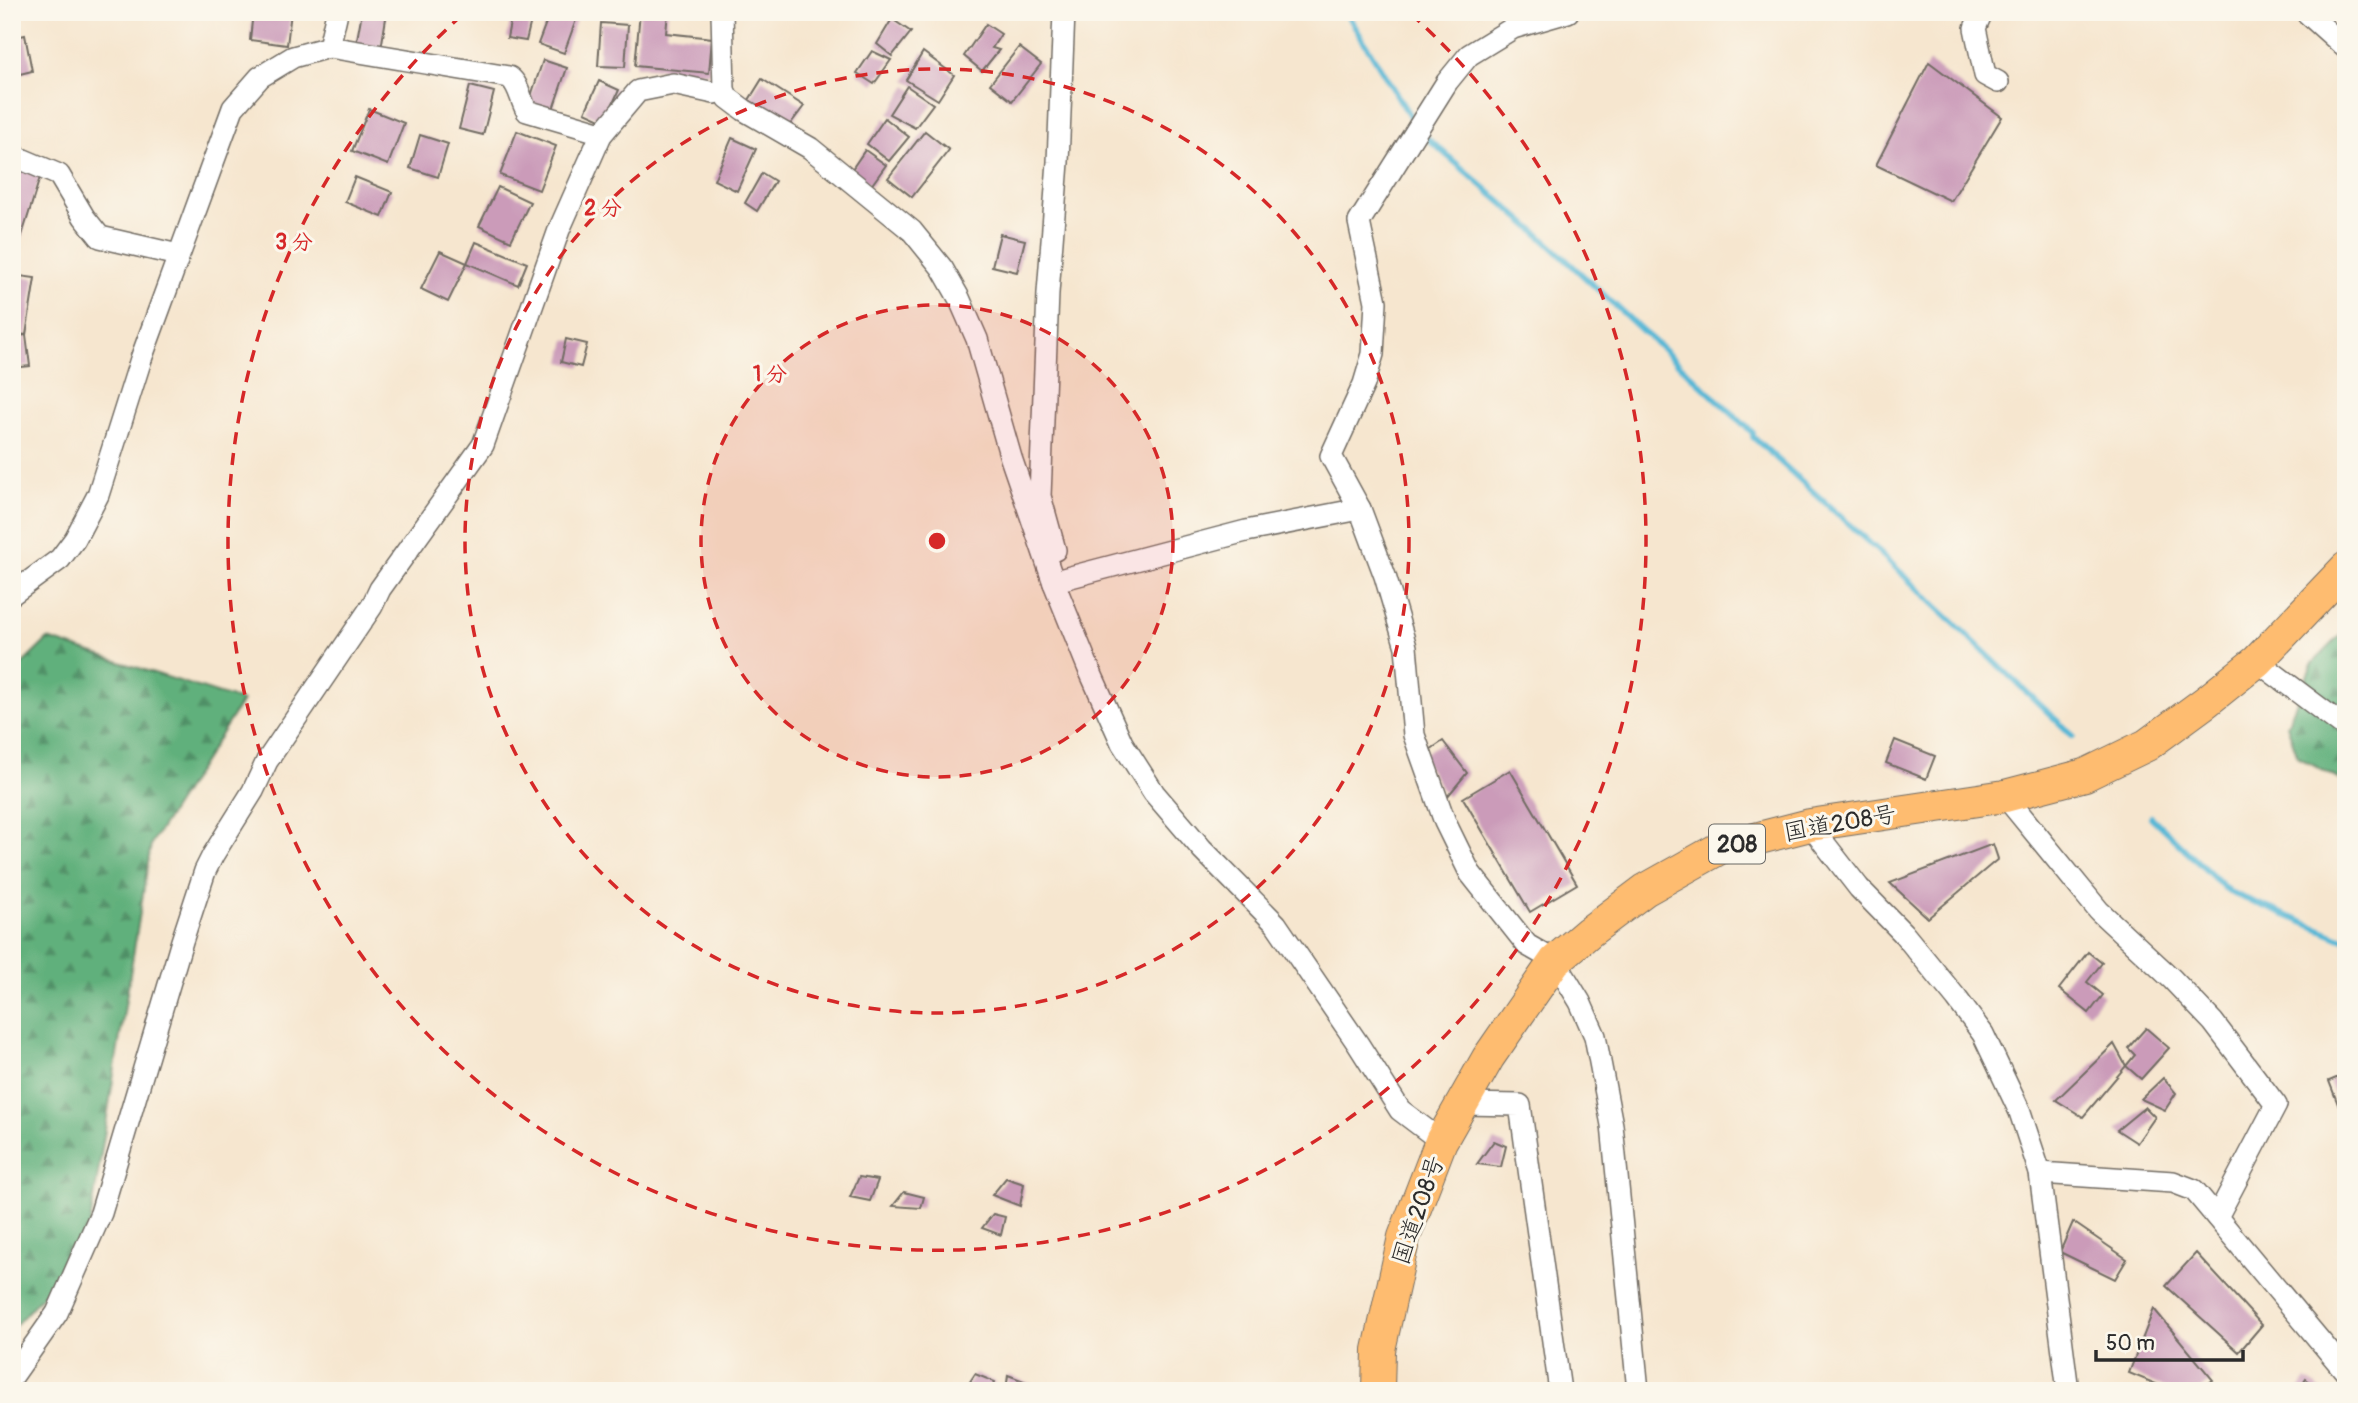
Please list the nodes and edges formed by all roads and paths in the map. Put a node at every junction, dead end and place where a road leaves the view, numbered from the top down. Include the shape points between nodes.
1 (337, 12) edge
2 (722, 12) edge
3 (1064, 12) edge
4 (1569, 12) edge
5 (1982, 12) edge
6 (2306, 12) edge
7 (329, 47) junction
8 (2346, 48) edge
9 (1998, 82) dead end
10 (724, 90) junction
11 (601, 135) junction
12 (12, 155) edge
13 (178, 255) junction
14 (1360, 509) junction
15 (2346, 568) edge
16 (1058, 581) junction
17 (12, 594) edge
18 (2257, 661) junction
19 (2346, 728) edge
20 (2005, 796) junction
21 (1810, 825) junction
22 (1555, 961) junction
23 (1462, 1104) junction
24 (1441, 1141) junction
25 (2040, 1173) junction
26 (2217, 1217) junction
27 (2346, 1371) edge
28 (12, 1377) edge
29 (1378, 1391) edge
30 (1560, 1391) edge
31 (1637, 1391) edge
32 (2068, 1391) edge

1 - 7 street
2 - 10 street
3 - 16 street via 1040,496
4 - 14 street via 1513,28 1469,55 1447,82 1359,222 1376,302 1373,354 1331,456
5 - 9 street via 1975,28 1985,75
6 - 8 street
7 - 11 street via 509,77 516,82 527,111
7 - 13 street via 293,57 260,77 233,108
10 - 11 street via 714,93 673,84 638,90
10 - 16 street via 744,110 831,165 912,232 942,268 977,339 1011,458
11 - 28 street via 559,230 483,445 302,707 205,871 101,1213 57,1313
12 - 13 street via 59,175 100,237
13 - 17 street via 98,495 60,559
14 - 16 street via 1246,531
14 - 22 street via 1406,647 1414,735 1445,822 1469,873 1527,945
15 - 18 highway, 国道208号 / 208
16 - 24 street via 1088,667 1122,743 1154,793 1276,924 1399,1110
18 - 19 street
18 - 20 highway, 国道208号 / 208 via 2147,745 2085,775
20 - 21 highway, 国道208号 / 208
20 - 26 street via 2099,911 2213,1022 2276,1105
21 - 22 highway, 国道208号 / 208 via 1720,848 1645,890
21 - 25 street via 1983,1034 2020,1112
22 - 23 highway, 国道208号 / 208
22 - 31 street via 1595,1036 1612,1125
23 - 24 highway, 国道208号 / 208
23 - 30 street via 1520,1105
24 - 29 highway, 国道208号 / 208 via 1404,1237 1379,1350
25 - 26 street via 2173,1182 2194,1191
25 - 32 street
26 - 27 street

